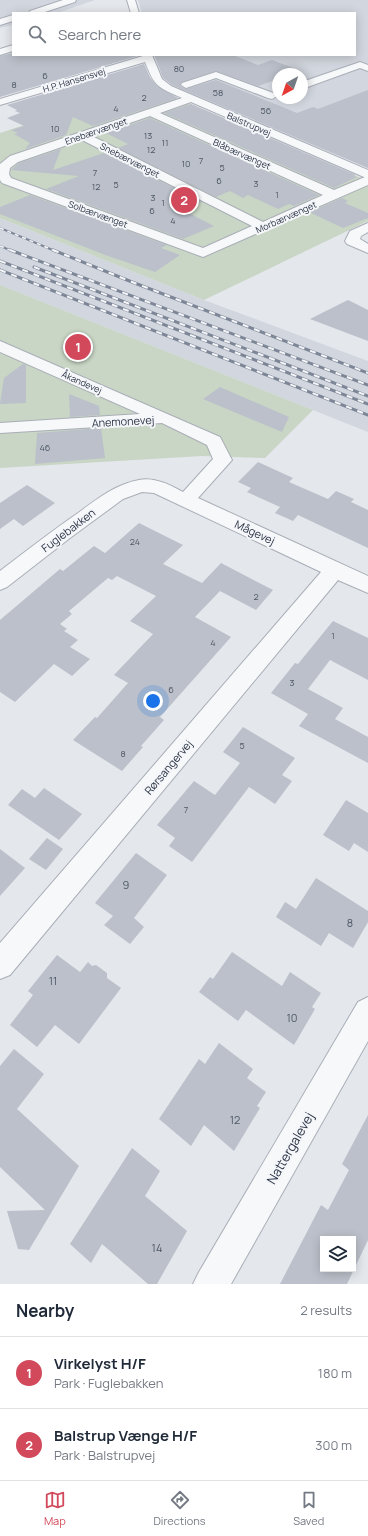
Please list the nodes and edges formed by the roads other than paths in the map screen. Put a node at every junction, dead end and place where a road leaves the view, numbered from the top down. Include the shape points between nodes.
1 (72, 0) edge
2 (131, 0) edge
3 (36, 12) edge
4 (135, 12) edge
5 (12, 18) edge
6 (0, 22) edge
7 (12, 48) edge
8 (0, 52) edge
9 (148, 57) edge
10 (365, 65) edge
11 (237, 74) dead end
12 (224, 78) junction
13 (268, 81) dead end
14 (308, 84) edge
15 (186, 85) dead end
16 (249, 88) junction
17 (272, 94) edge
18 (272, 96) edge
19 (190, 99) junction
20 (258, 101) dead end
21 (0, 102) edge
22 (238, 108) dead end
23 (151, 113) junction
24 (225, 113) junction
25 (82, 136) junction
26 (4, 167) joint
27 (368, 174) edge
28 (368, 180) edge
29 (334, 195) junction
30 (263, 227) junction
31 (368, 227) edge
32 (368, 249) edge
33 (203, 253) joint
34 (0, 346) edge
35 (164, 418) junction
36 (0, 428) edge
37 (140, 486) joint
38 (186, 500) junction
39 (335, 570) junction
40 (0, 582) edge
41 (368, 585) edge
42 (0, 964) edge
43 (368, 1012) edge
44 (211, 1284) edge

1 - 3 street
2 - 4 street
5 - 6 street
7 - 8 street
9 - 19 street, Balstrupvej via 157,80
9 - 21 street, H.P. Hansensvej
10 - 14 street
11 - 12 street
12 - 15 street via 216,75
12 - 16 street
13 - 16 street
16 - 17 street
18 - 20 street
19 - 23 street, Enebærvænget
19 - 24 street, Balstrupvej
22 - 24 street
23 - 25 street, Enebærvænget
23 - 29 street, Blåbærvænget
24 - 27 street, Balstrupvej
25 - 26 street, Enebærvænget via 14,159
25 - 30 street, Snebærvænget
26 - 33 street, Solbærvænget via 3,174 6,180
28 - 29 street, Morbærvænget
29 - 30 street, Morbærvænget
30 - 33 street, Morbærvænget
31 - 32 street via 355,234 352,241
34 - 35 street, Åkandevej
35 - 36 street, Anemonevej
35 - 38 street, Anemonevej via 214,441 223,460
37 - 38 street, Mågevej via 159,488
37 - 40 street, Fuglebakken via 116,495
38 - 39 street, Mågevej
39 - 41 street, Mågevej
39 - 42 street, Rørsangervej
43 - 44 street, Nattergalevej

